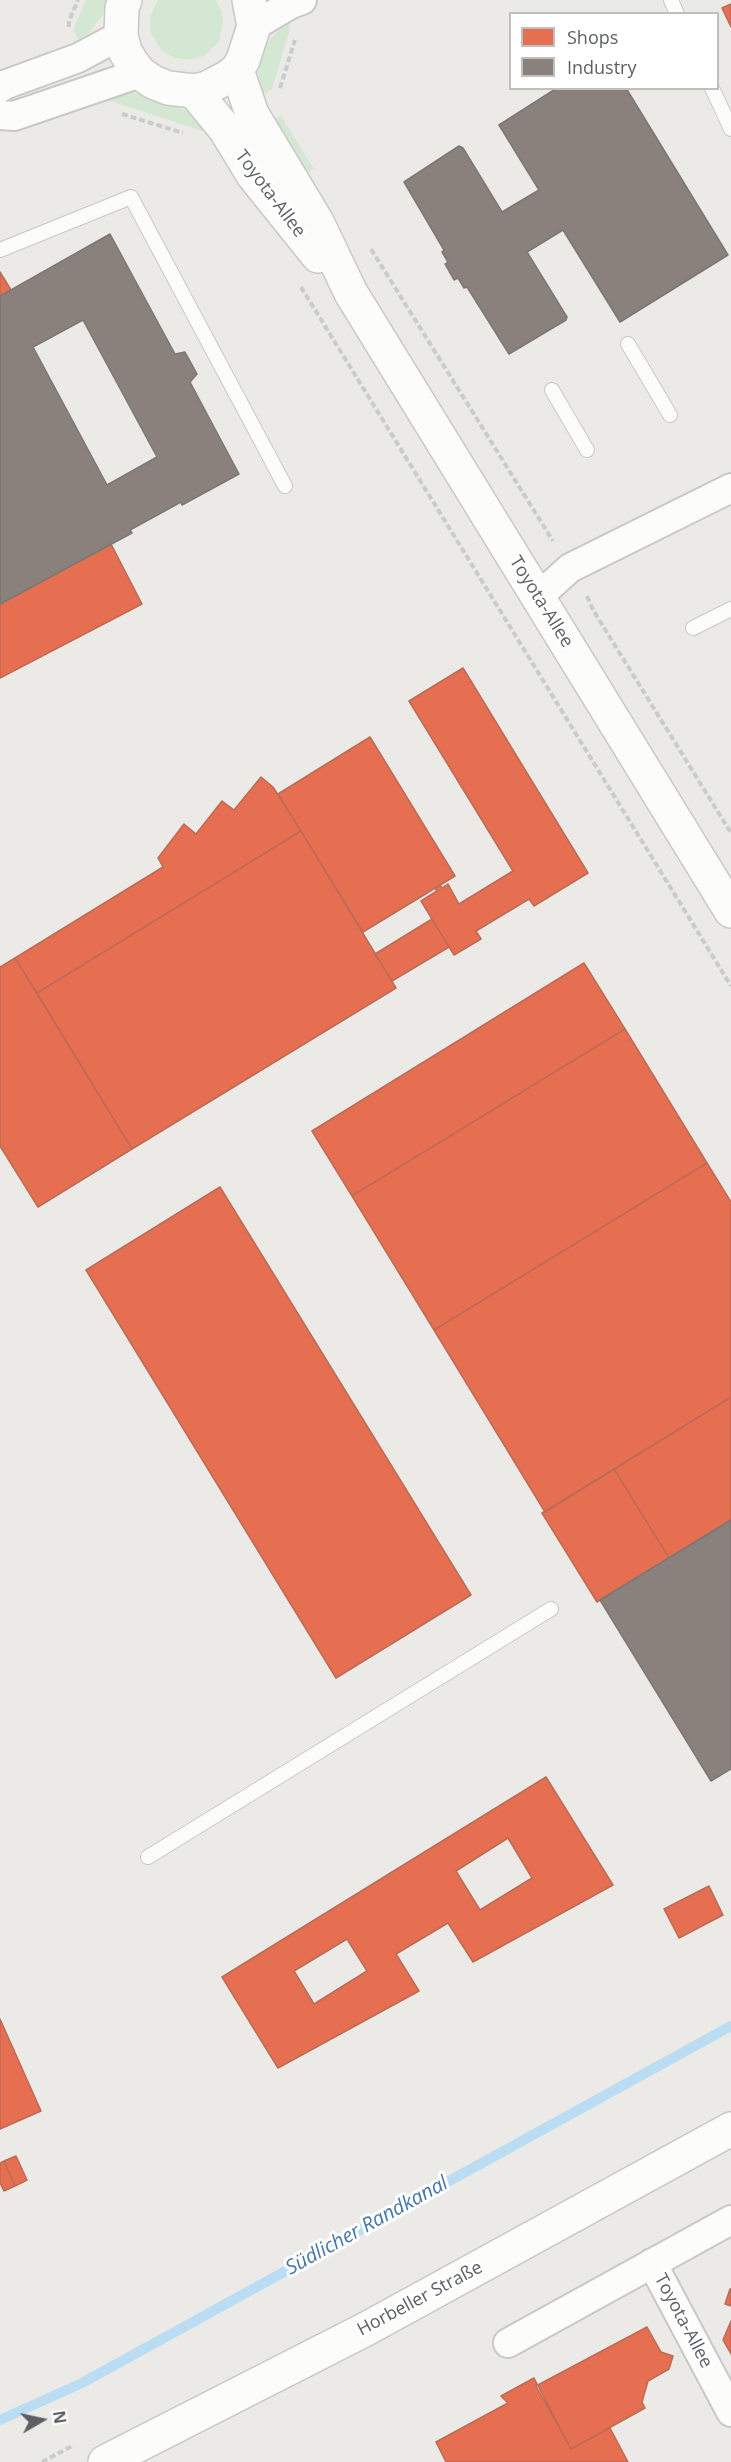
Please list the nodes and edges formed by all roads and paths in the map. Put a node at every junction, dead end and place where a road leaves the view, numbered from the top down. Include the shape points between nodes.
1 (125, 0) edge
2 (302, 0) edge
3 (251, 13) edge
4 (297, 34) dead end
5 (121, 35) junction
6 (237, 70) junction
7 (140, 73) junction
8 (0, 88) edge
9 (713, 90) edge
10 (194, 91) junction
11 (279, 93) dead end
12 (116, 112) dead end
13 (0, 115) edge
14 (731, 129) edge
15 (189, 135) dead end
16 (366, 241) dead end
17 (0, 250) edge
18 (296, 280) dead end
19 (351, 293) junction
20 (628, 344) dead end
21 (552, 390) dead end
22 (670, 415) dead end
23 (587, 450) dead end
24 (285, 486) dead end
25 (731, 488) edge
26 (558, 549) dead end
27 (586, 592) dead end
28 (538, 597) junction
29 (731, 609) edge
30 (693, 628) dead end
31 (731, 834) edge
32 (731, 911) edge
33 (731, 986) edge
34 (551, 1609) dead end
35 (148, 1857) dead end
36 (731, 2129) edge
37 (731, 2220) edge
38 (652, 2263) junction
39 (508, 2343) dead end
40 (731, 2412) edge
41 (105, 2462) edge

1 - 5 street
2 - 3 street
3 - 6 street via 246,53
4 - 11 path
5 - 7 street via 125,51
5 - 8 street via 78,58
6 - 10 street via 218,83
6 - 19 street, Toyota-Allee via 252,114 322,232
7 - 10 street via 168,88
7 - 13 street via 14,116
9 - 14 lane
10 - 19 street, Toyota-Allee via 291,224
12 - 15 path
16 - 26 path
17 - 24 lane via 131,197
18 - 33 path
19 - 28 street, Toyota-Allee
20 - 22 lane
21 - 23 lane
25 - 28 street via 570,568
27 - 31 path via 593,610
28 - 32 street, Toyota-Allee
29 - 30 lane
34 - 35 lane
36 - 41 street, Horbeller Straße via 366,2329
37 - 38 street, Toyota-Allee
38 - 39 street, Toyota-Allee
38 - 40 street, Toyota-Allee

